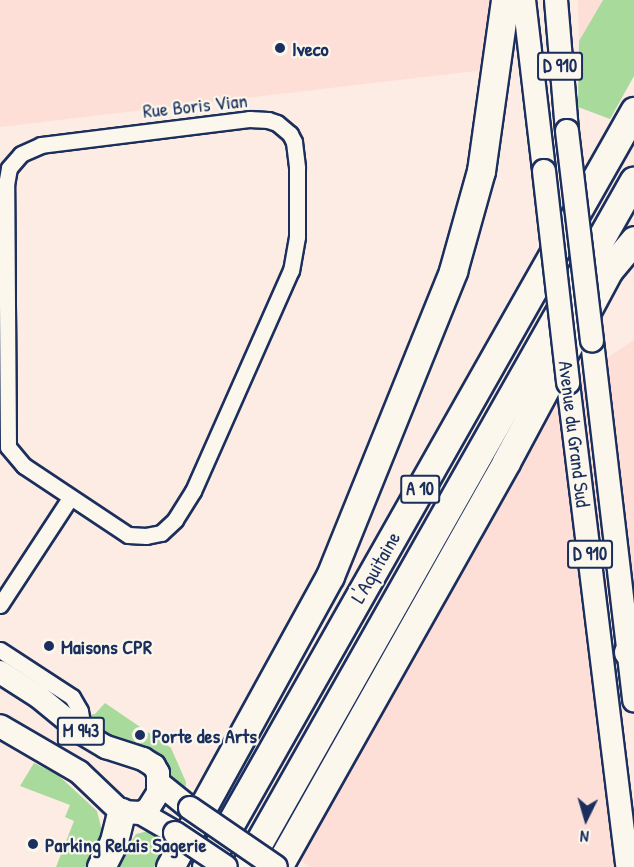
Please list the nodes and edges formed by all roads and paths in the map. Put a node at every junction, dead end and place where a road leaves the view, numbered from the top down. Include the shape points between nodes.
1 (505, 0) edge
2 (524, 0) edge
3 (556, 0) edge
4 (634, 111) edge
5 (634, 180) edge
6 (634, 240) edge
7 (70, 498) junction
8 (0, 605) edge
9 (0, 650) edge
10 (631, 654) edge
11 (0, 672) edge
12 (634, 701) edge
13 (0, 726) edge
14 (84, 734) junction
15 (160, 784) junction
16 (131, 812) junction
17 (101, 867) edge
18 (170, 867) edge
19 (206, 867) edge
20 (226, 867) edge
21 (245, 867) edge
22 (277, 867) edge
23 (627, 867) edge

1 - 18 highway via 482,171 453,270 330,576
2 - 23 main road, Avenue du Grand Sud / D 910, bridge
3 - 10 main road, Avenue du Grand Sud / D 910, bridge via 567,131
4 - 19 highway, L'Aquitaine / A 10
5 - 21 highway, L'Aquitaine / A 10
6 - 22 highway via 609,270 506,462
7 - 7 street, Rue Boris Vian via 119,531 146,536 161,533 172,525 193,491 291,270 295,253 296,151 290,134 277,123 249,119 41,145 21,154 9,168 6,440 16,459
7 - 8 street
9 - 14 street via 72,697 80,711
10 - 12 main road, Avenue du Grand Sud / D 910
11 - 14 main road, M 943 via 39,697
13 - 16 main road, M 943 via 80,772
14 - 15 main road, M 943 via 106,747 148,762 158,773
15 - 16 main road via 153,801
15 - 22 main road, M 943, bridge
16 - 17 highway
16 - 20 main road, M 943, bridge via 175,833

